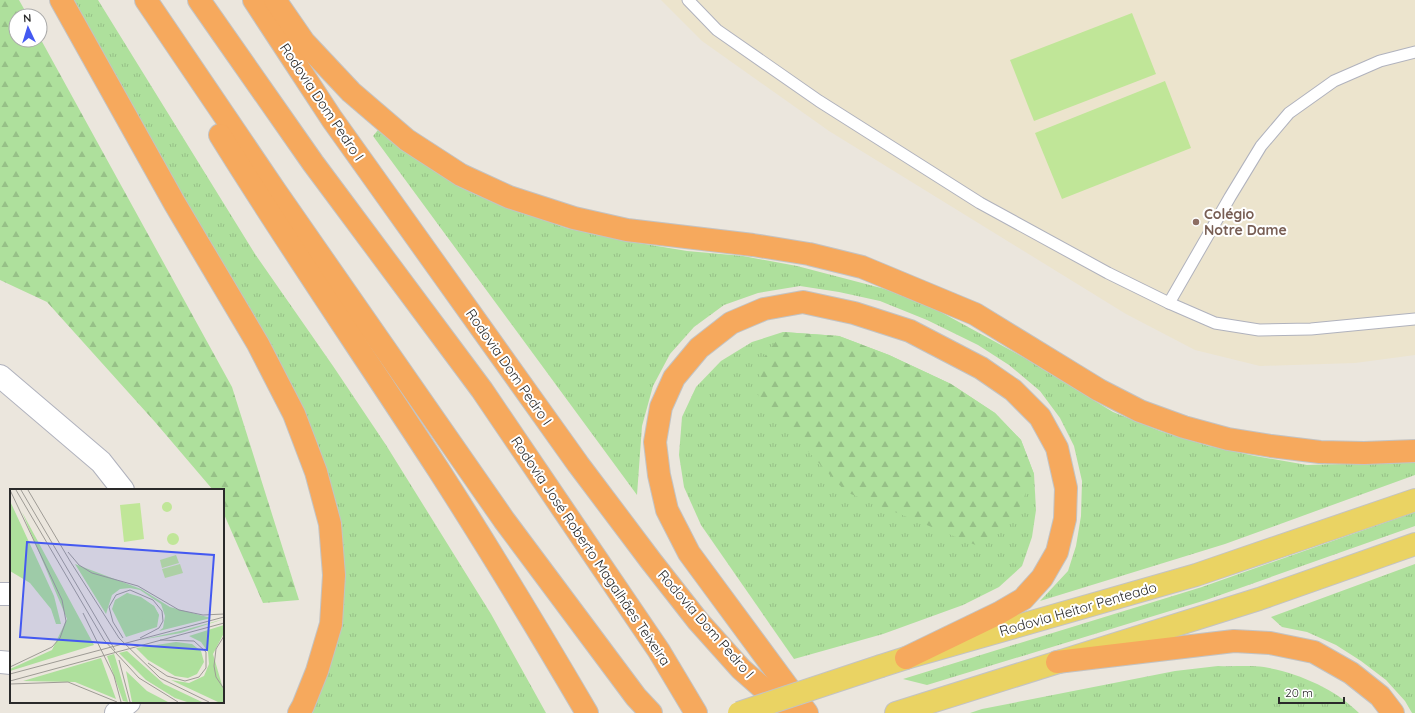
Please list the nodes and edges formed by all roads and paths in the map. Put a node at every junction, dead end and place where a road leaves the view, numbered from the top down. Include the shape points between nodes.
1 (61, 0) edge
2 (136, 0) edge
3 (146, 0) edge
4 (199, 0) edge
5 (254, 0) edge
6 (275, 0) edge
7 (688, 0) edge
8 (1415, 52) edge
9 (1169, 303) junction
10 (1415, 319) edge
11 (0, 376) edge
12 (1415, 451) edge
13 (122, 489) edge
14 (1415, 500) edge
15 (1415, 544) edge
16 (906, 658) junction
17 (0, 662) edge
18 (1057, 662) junction
19 (10, 663) edge
20 (128, 703) edge
21 (116, 713) edge
22 (299, 713) edge
23 (587, 713) edge
24 (651, 713) edge
25 (696, 713) edge
26 (739, 713) edge
27 (791, 713) edge
28 (807, 713) edge
29 (896, 713) edge
30 (1393, 713) edge

1 - 22 highway via 175,204 258,344 294,414 316,472 330,524 334,575 331,624 317,671
2 - 23 highway via 256,194 438,469 524,605
3 - 24 highway via 504,520 636,697
4 - 25 highway, Rodovia José Roberto Magalhães Teixeira via 314,163 482,390 655,644
5 - 27 highway, Rodovia Dom Pedro I via 332,119 578,464 651,561 698,621 741,669
6 - 12 highway via 304,42 351,92 407,140 461,174 509,197 574,218 627,230 753,244 862,267 975,314 1099,390 1140,411 1184,427 1271,446 1320,452 1364,454
7 - 9 lane via 723,35 819,101 967,194 1108,273
8 - 9 lane via 1380,61 1334,82 1290,113 1261,146
9 - 10 lane via 1215,323 1259,330 1311,329
11 - 13 street via 101,462
14 - 16 main road, Rodovia Heitor Penteado via 1196,575
15 - 18 main road via 1259,599
16 - 26 main road, Rodovia Heitor Penteado, bridge
16 - 28 highway via 1023,599 1042,578 1057,552 1065,519 1066,488 1057,448 1040,417 1013,390 981,368 910,331 854,312 803,302 764,309 731,322 699,348 674,378 661,408 655,442 659,476 667,510 689,553
17 - 19 street
18 - 29 main road
18 - 30 highway via 1234,641 1270,643 1320,655 1351,673 1380,696
20 - 21 street

